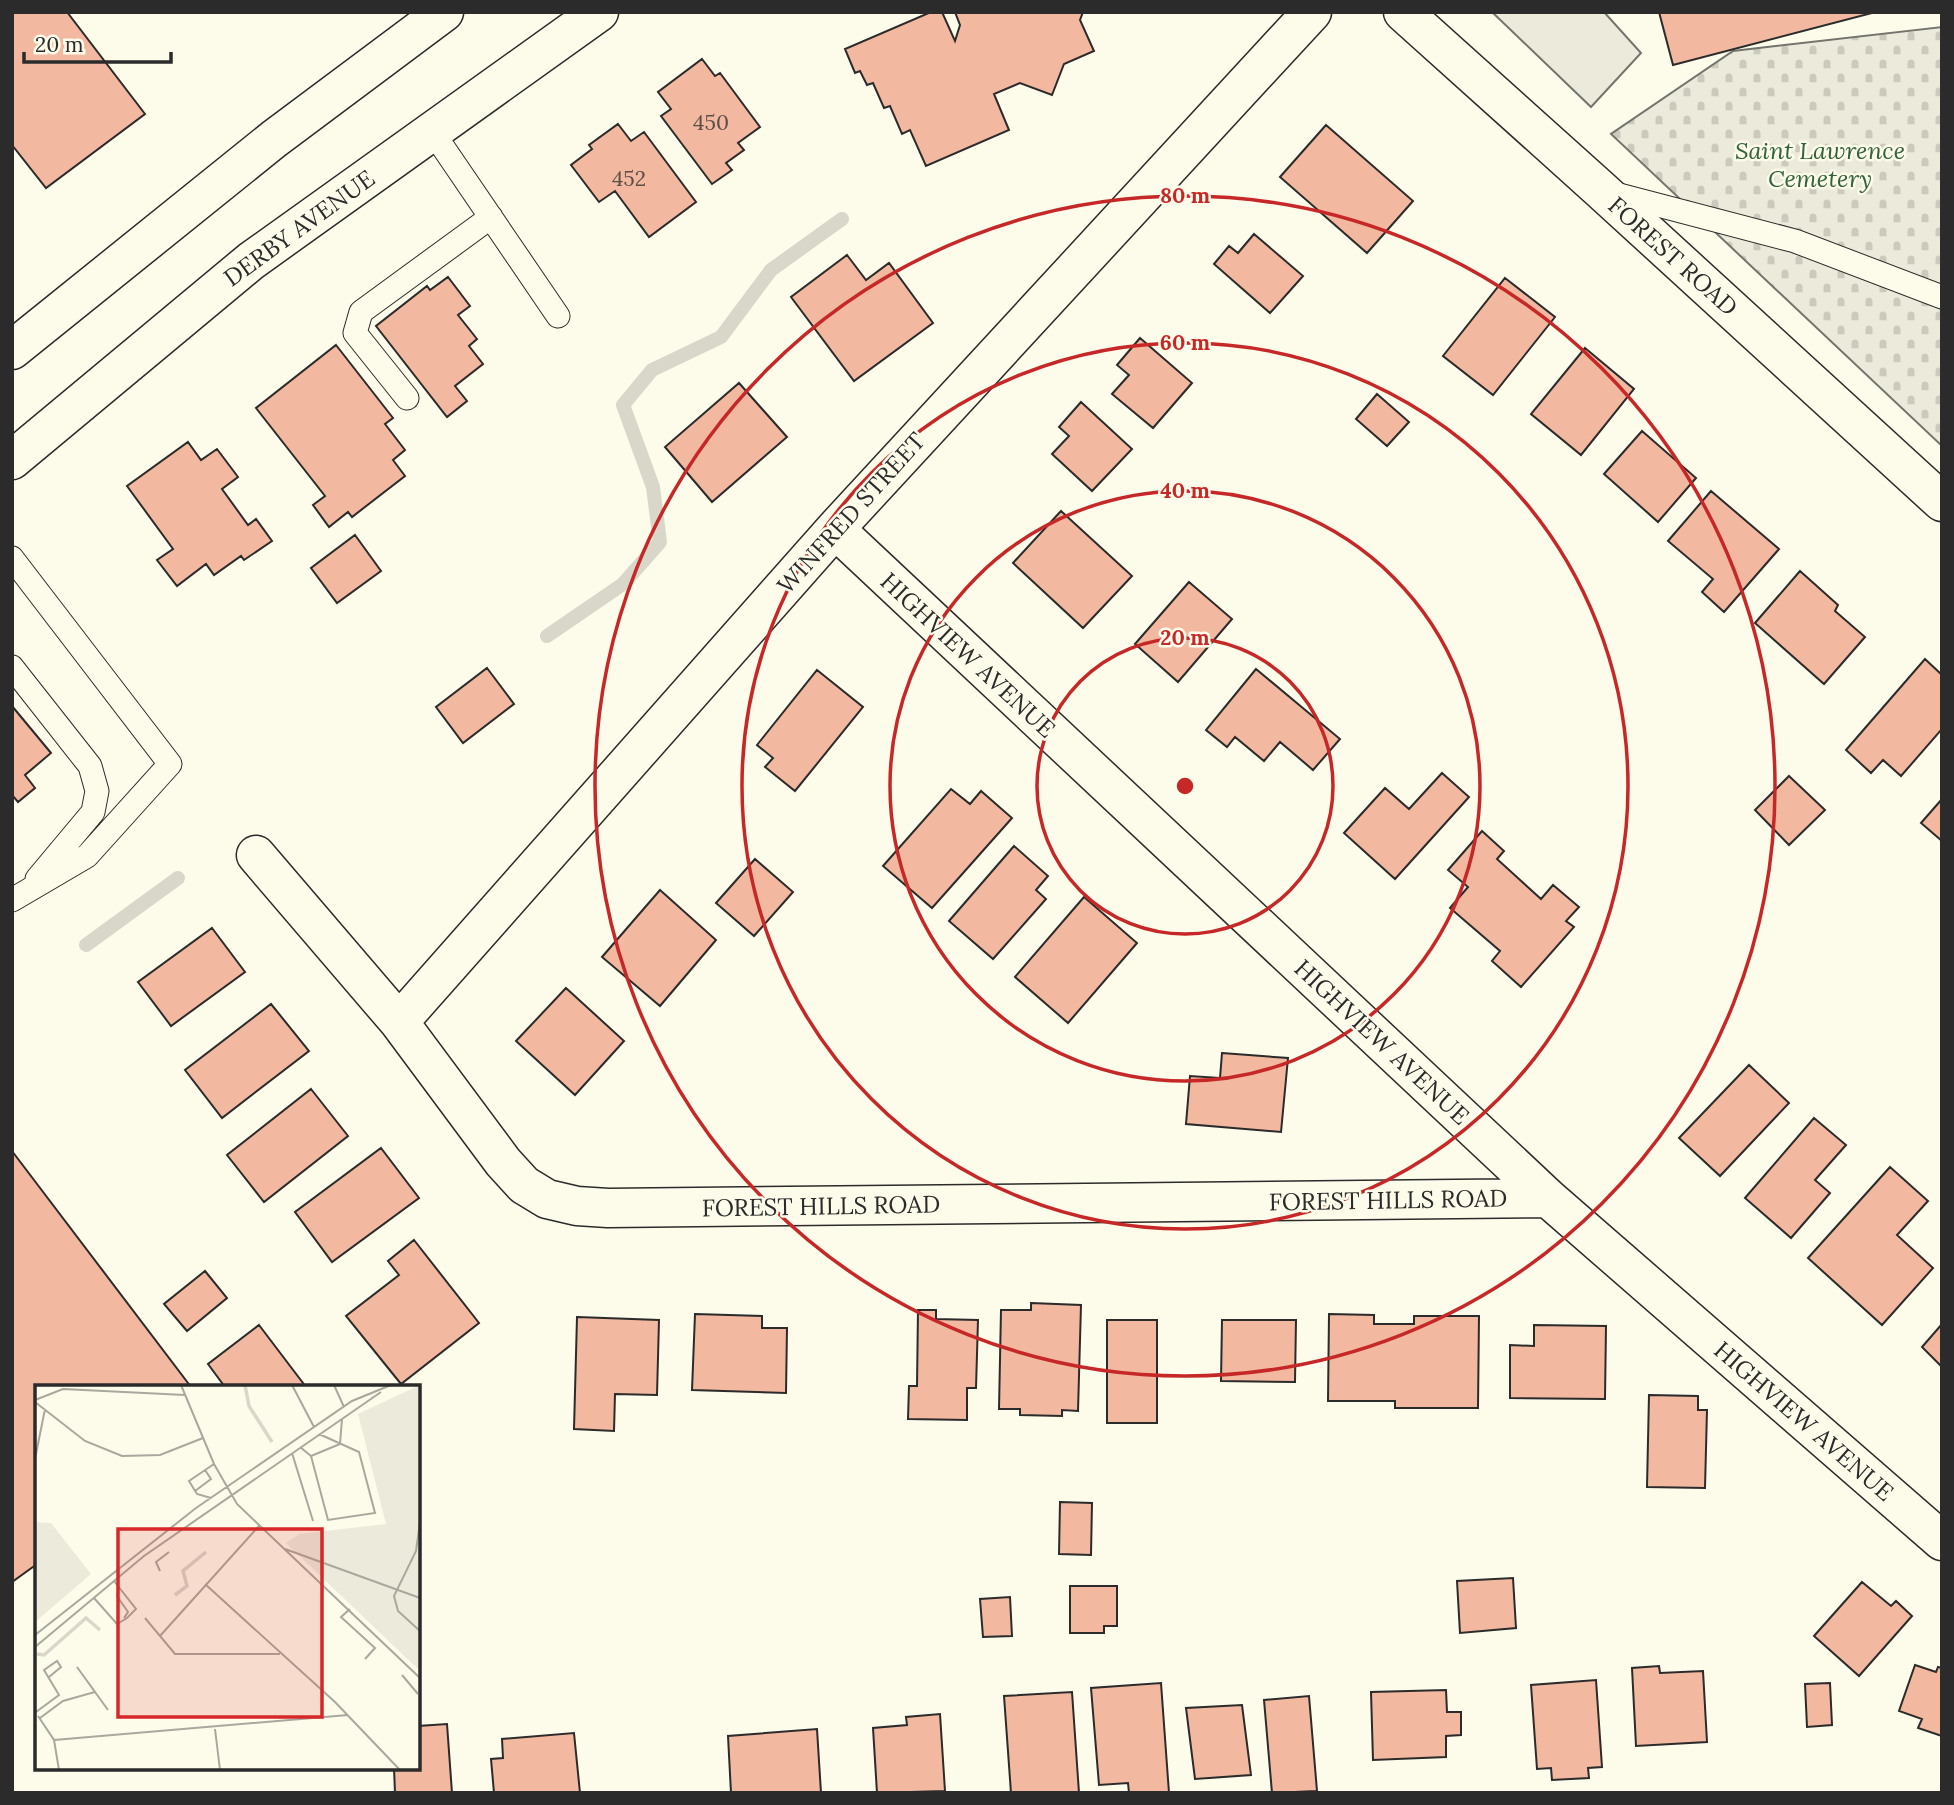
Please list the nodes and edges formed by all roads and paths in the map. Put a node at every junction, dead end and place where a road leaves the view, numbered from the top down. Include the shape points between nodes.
1 (444, 12) edge
2 (599, 12) edge
3 (1312, 12) edge
4 (1403, 12) edge
5 (432, 131) junction
6 (1601, 190) junction
7 (491, 217) junction
8 (1942, 297) edge
9 (558, 316) dead end
10 (12, 350) edge
11 (407, 398) dead end
12 (12, 460) edge
13 (1942, 502) edge
14 (835, 529) junction
15 (12, 558) edge
16 (12, 667) edge
17 (256, 855) dead end
18 (19, 896) edge
19 (399, 1021) junction
20 (1548, 1198) junction
21 (1942, 1541) edge

1 - 10 main road via 274,139
2 - 5 main road, DERBY AVENUE
3 - 14 main road, WINFRED STREET
4 - 6 main road, FOREST ROAD
5 - 7 lane
5 - 12 main road, DERBY AVENUE via 251,261
6 - 8 lane via 1795,241
6 - 13 main road, FOREST ROAD
7 - 9 lane
7 - 11 lane via 361,312 355,333
14 - 19 main road, WINFRED STREET
14 - 20 main road, HIGHVIEW AVENUE
15 - 18 lane via 170,764 87,856
16 - 18 lane via 90,766 97,791 93,812
17 - 19 main road, FOREST HILLS ROAD
19 - 20 main road, FOREST HILLS ROAD via 524,1185 547,1199 577,1206
20 - 21 main road, HIGHVIEW AVENUE

